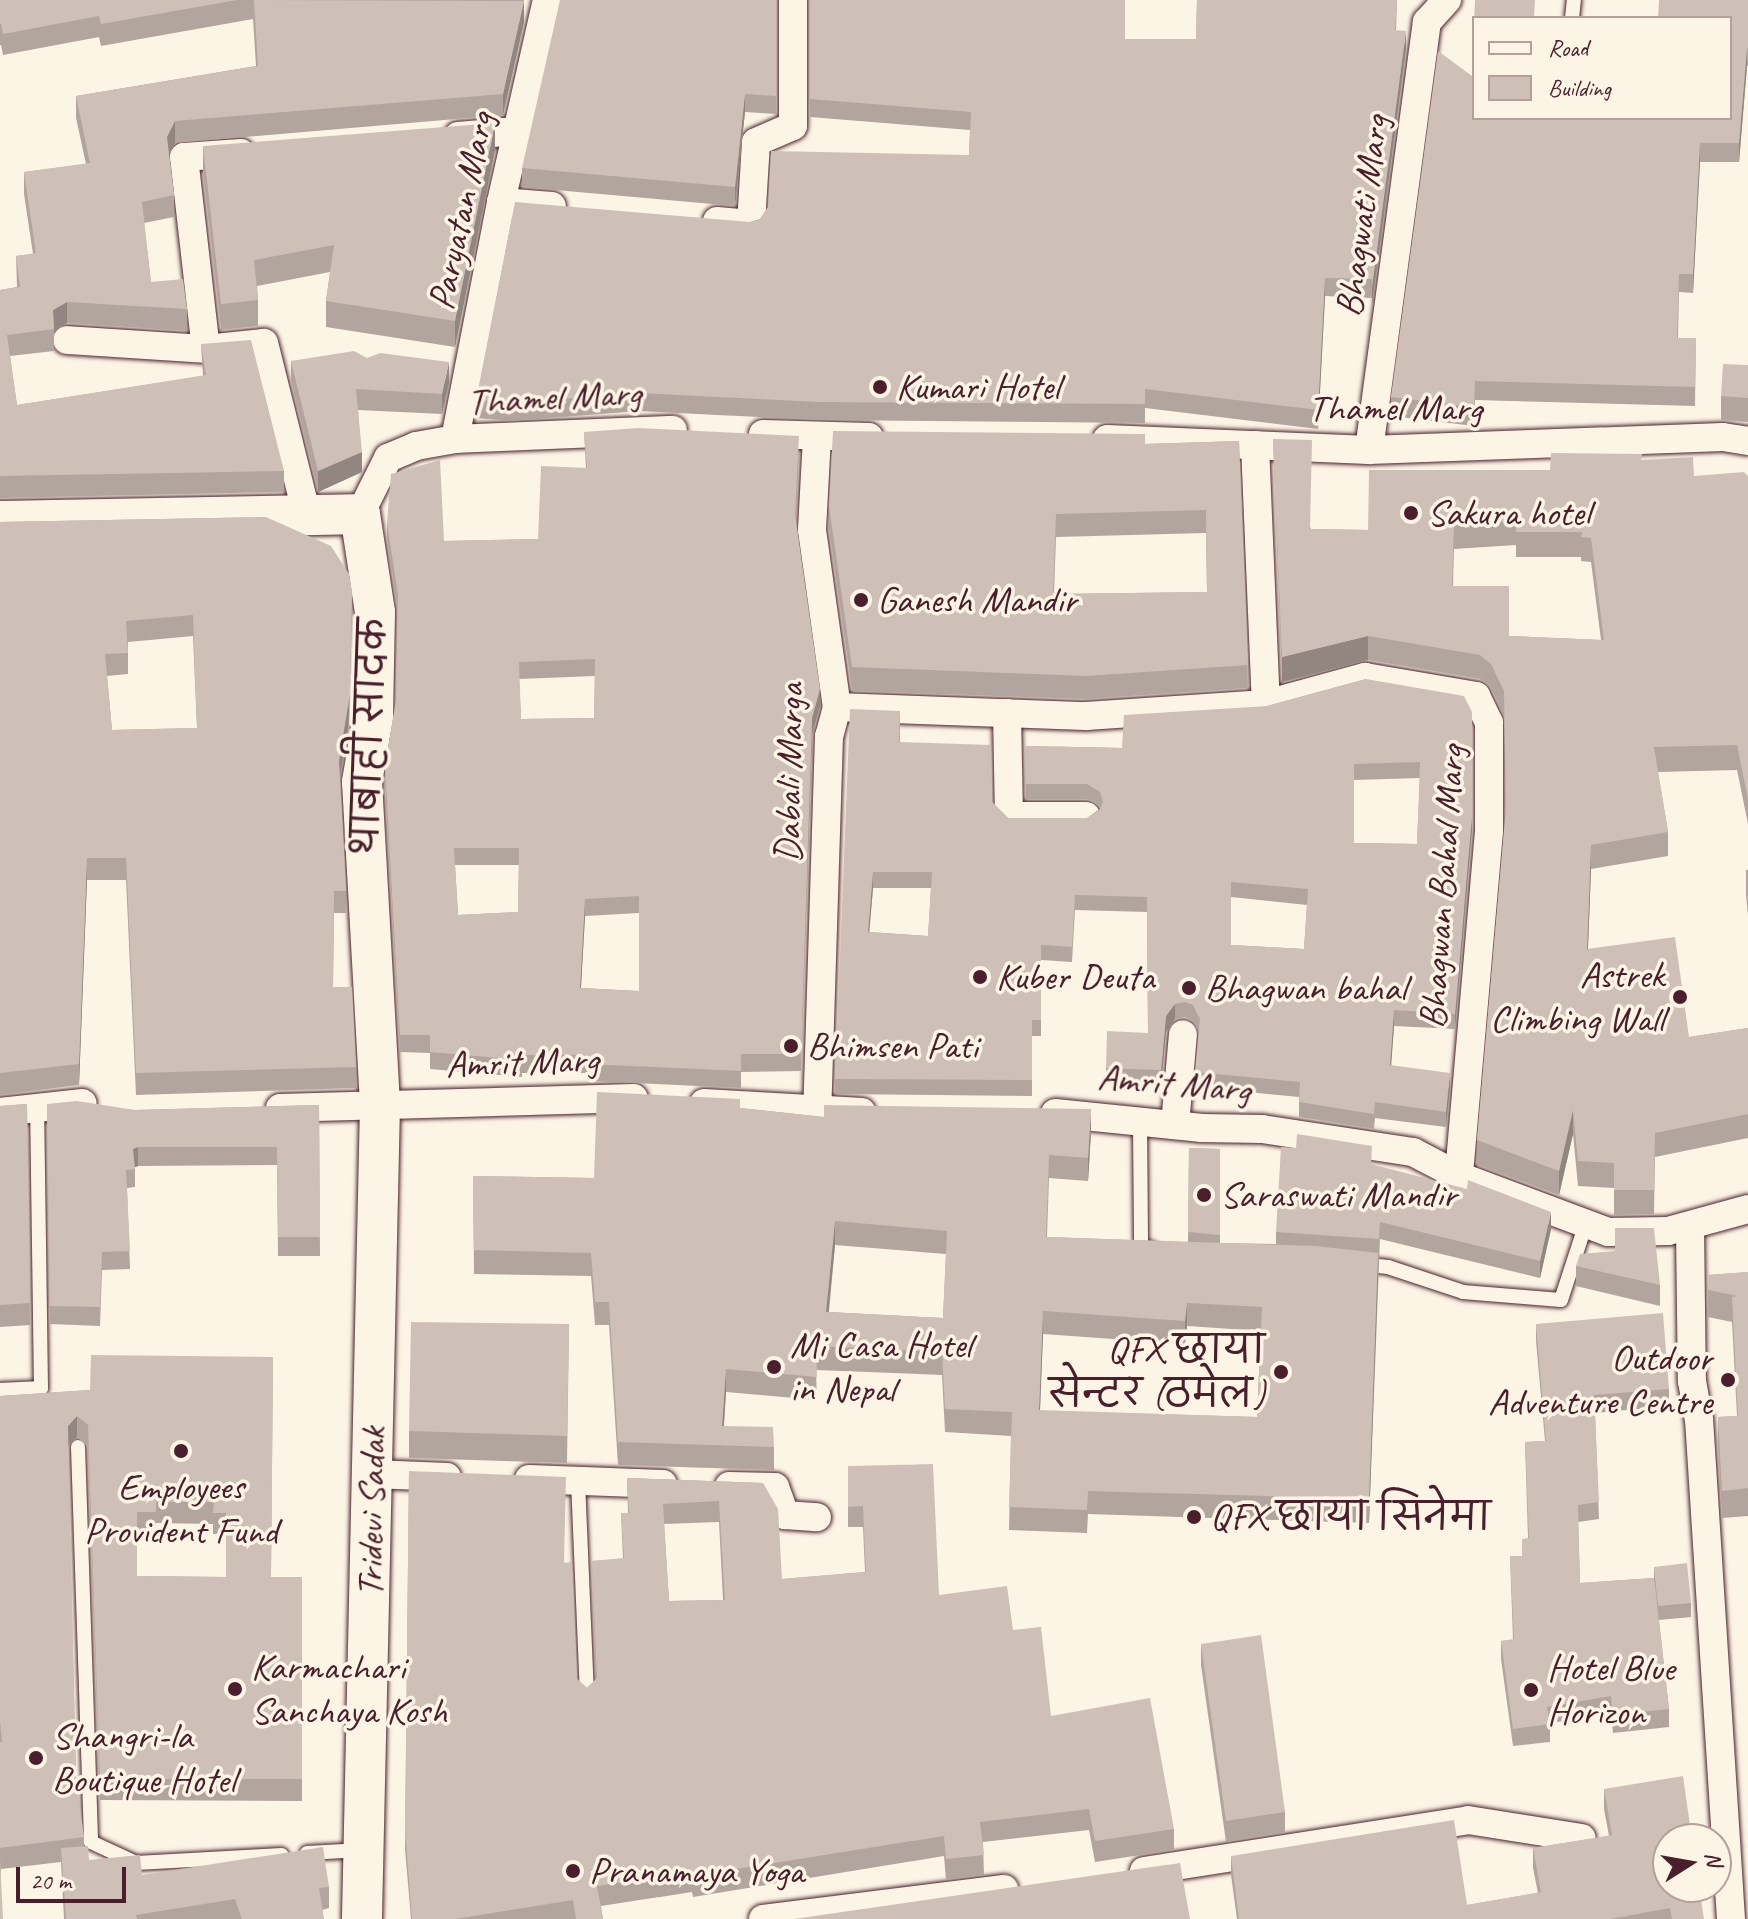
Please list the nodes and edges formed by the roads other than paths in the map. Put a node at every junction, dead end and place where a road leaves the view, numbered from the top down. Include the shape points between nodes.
1 (547, 0) edge
2 (793, 0) edge
3 (1447, 0) edge
4 (517, 131) junction
5 (422, 139) edge
6 (263, 151) edge
7 (501, 202) junction
8 (579, 209) edge
9 (688, 219) edge
10 (67, 340) dead end
11 (206, 349) junction
12 (435, 364) edge
13 (466, 368) junction
14 (698, 431) edge
15 (727, 432) edge
16 (817, 437) junction
17 (892, 437) edge
18 (1075, 438) edge
19 (455, 439) junction
20 (1748, 441) edge
21 (1255, 445) junction
22 (1369, 450) junction
23 (360, 514) junction
24 (307, 516) junction
25 (0, 521) edge
26 (1266, 704) junction
27 (837, 707) junction
28 (1007, 713) junction
29 (1086, 816) edge
30 (1183, 1034) dead end
31 (380, 1105) junction
32 (105, 1107) edge
33 (37, 1108) junction
34 (257, 1108) edge
35 (817, 1111) junction
36 (0, 1112) edge
37 (893, 1112) edge
38 (1029, 1113) edge
39 (1140, 1123) junction
40 (1175, 1125) junction
41 (1459, 1176) junction
42 (1748, 1209) edge
43 (1585, 1226) junction
44 (1690, 1227) junction
45 (1166, 1252) edge
46 (1345, 1262) edge
47 (0, 1390) edge
48 (78, 1447) edge
49 (372, 1474) junction
50 (578, 1481) junction
51 (817, 1517) dead end
52 (587, 1699) edge
53 (1582, 1838) edge
54 (363, 1850) junction
55 (1114, 1877) edge
56 (1035, 1885) edge
57 (362, 1919) edge
58 (763, 1919) edge
59 (1731, 1919) edge

1 - 4 street, Paryatan Marg
2 - 9 street via 793,126 756,142 751,224
3 - 22 street, Bhagwati Marg via 1427,22
4 - 5 street
4 - 7 street, Paryatan Marg
6 - 11 street via 184,157
7 - 8 street
7 - 13 street, Paryatan Marg
10 - 11 street
11 - 24 street via 264,343
12 - 13 street
13 - 19 street, Paryatan Marg
14 - 19 street, Thamel Marg via 638,428
15 - 16 street
16 - 17 street
16 - 27 street, Dabali Marga via 812,530
18 - 21 street, Thamel Marg
19 - 23 street, Thamel Marg via 388,458
20 - 22 street, Thamel Marg via 1723,437
21 - 22 street, Thamel Marg
21 - 26 street
23 - 24 street
23 - 31 street, थाबाही सादक via 375,612 373,718 362,782
24 - 25 street
26 - 28 street, Bhagwan Bahal Marg via 1086,716
26 - 41 street, Bhagwan Bahal Marg via 1365,677 1476,696 1486,712 1493,778
27 - 28 street, Bhagwan Bahal Marg
27 - 35 street, Dabali Marga via 829,736
28 - 29 street via 1009,816
30 - 40 street
31 - 34 street, Amrit Marg
31 - 35 street, Amrit Marg via 623,1097
31 - 49 street, Tridevi Sadak
32 - 33 street via 77,1102
33 - 36 street
33 - 47 lane via 41,1388
35 - 37 street, Amrit Marg
38 - 39 street, Amrit Marg
39 - 40 street, Amrit Marg
39 - 45 lane via 1141,1247
40 - 41 street, Amrit Marg via 1262,1129 1413,1152
41 - 43 street, Amrit Marg
42 - 44 street, Amrit Marg
43 - 44 street, Amrit Marg via 1608,1232
43 - 46 lane via 1561,1300 1463,1292 1388,1267
44 - 59 street via 1692,1381 1699,1419
48 - 54 lane via 91,1842 136,1863
49 - 50 street
49 - 54 street, Tridevi Sadak
50 - 51 street via 775,1487 785,1515
50 - 52 lane
53 - 55 street via 1468,1820
54 - 57 street, Tridevi Sadak
56 - 58 street

